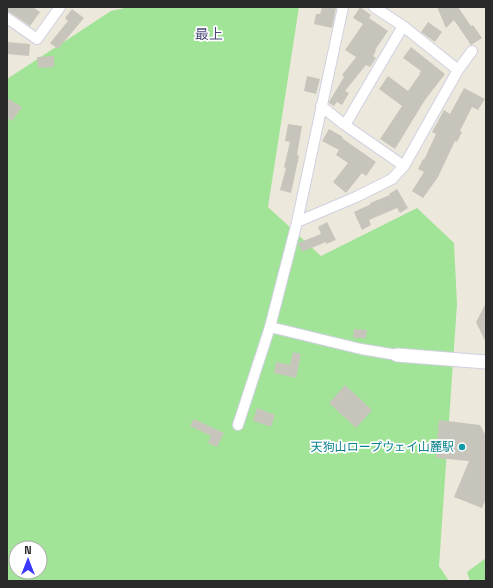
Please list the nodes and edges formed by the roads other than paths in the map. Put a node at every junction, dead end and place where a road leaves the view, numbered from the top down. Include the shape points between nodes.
1 (60, 7) edge
2 (343, 7) edge
3 (376, 7) edge
4 (7, 18) edge
5 (403, 26) junction
6 (472, 51) dead end
7 (458, 70) junction
8 (321, 106) junction
9 (344, 125) junction
10 (404, 166) junction
11 (297, 222) junction
12 (270, 327) junction
13 (397, 355) joint
14 (486, 362) edge
15 (238, 425) dead end

1 - 4 street via 38,39
2 - 8 street
3 - 5 street
5 - 7 street
5 - 9 street
6 - 7 street
7 - 10 street
8 - 9 street
8 - 11 street
9 - 10 street
10 - 11 street via 392,179 356,198
11 - 12 street
12 - 13 street
12 - 15 street
13 - 14 street

